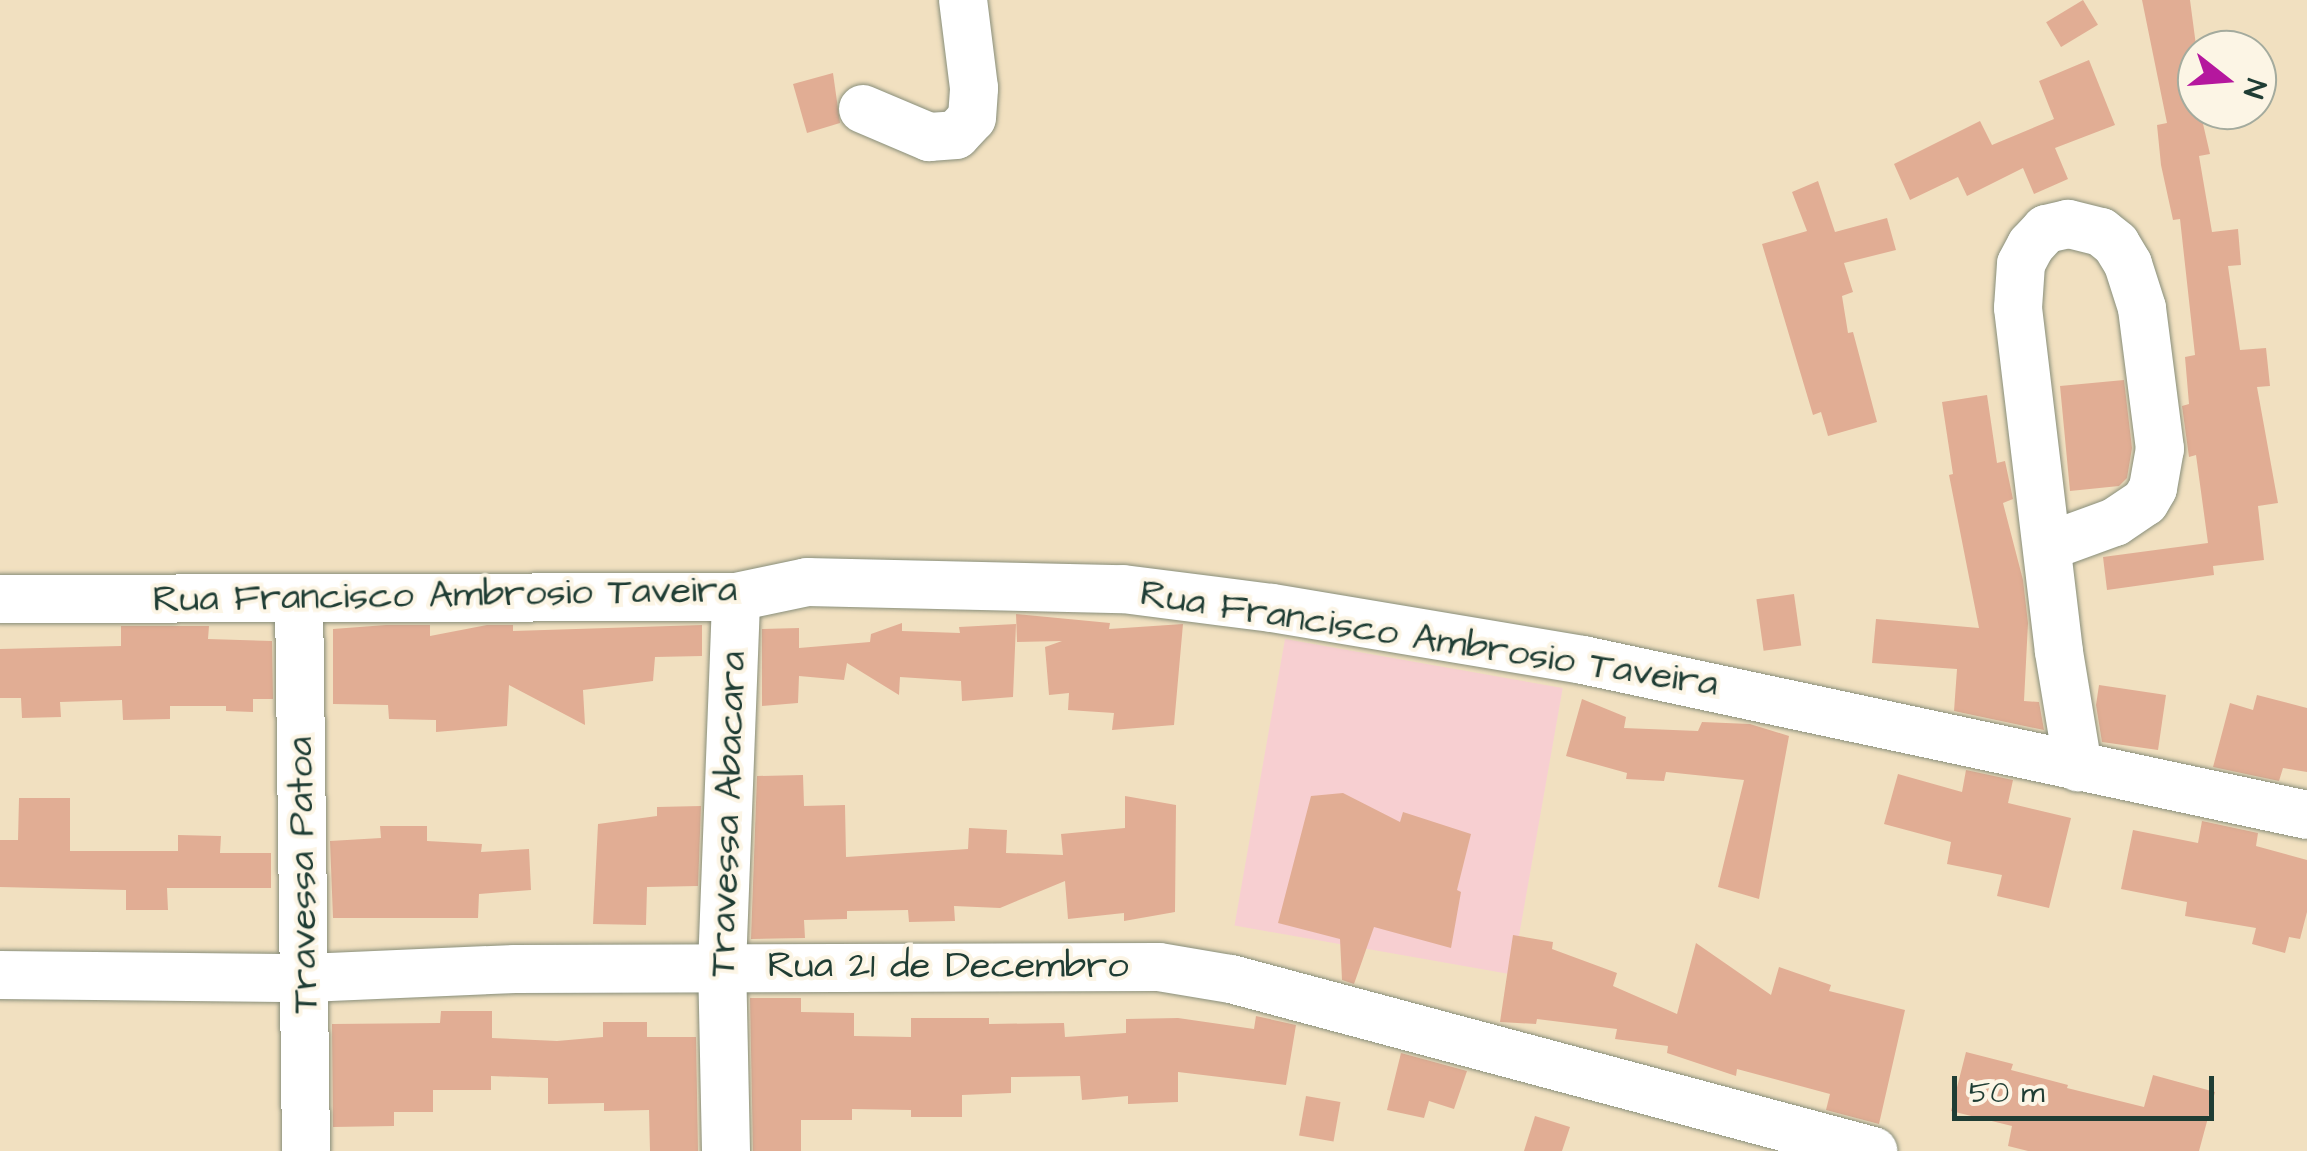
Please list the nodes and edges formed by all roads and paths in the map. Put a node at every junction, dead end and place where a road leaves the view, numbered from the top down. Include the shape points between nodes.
1 (962, 0) edge
2 (863, 109) dead end
3 (2049, 546) junction
4 (736, 597) junction
5 (299, 598) junction
6 (0, 599) edge
7 (2078, 768) junction
8 (2307, 815) edge
9 (722, 967) junction
10 (0, 975) edge
11 (307, 978) junction
12 (306, 1151) edge
13 (726, 1151) edge
14 (1873, 1151) edge

1 - 2 street via 972,118 956,135 929,137
3 - 3 street via 2018,308 2021,264 2031,245 2046,230 2068,224 2101,232 2128,264 2142,308 2160,450 2145,502 2115,522
3 - 7 street
4 - 5 street, Rua Francisco Ambrosio Taveira
4 - 7 street, Rua Francisco Ambrosio Taveira via 807,582 892,581 1183,596 1583,660
4 - 9 street, Travessa Abacara
5 - 6 street, Rua Francisco Ambrosio Taveira
5 - 11 street, Travessa Patoa
7 - 8 street, Rua Francisco Ambrosio Taveira
9 - 11 street, Rua 21 de Decembro
9 - 13 street, Travessa Abacara
9 - 14 street, Rua 21 de Decembro via 1158,967 1231,979
10 - 11 street, Rua 21 de Decembro
11 - 12 street, Travessa Patoa

